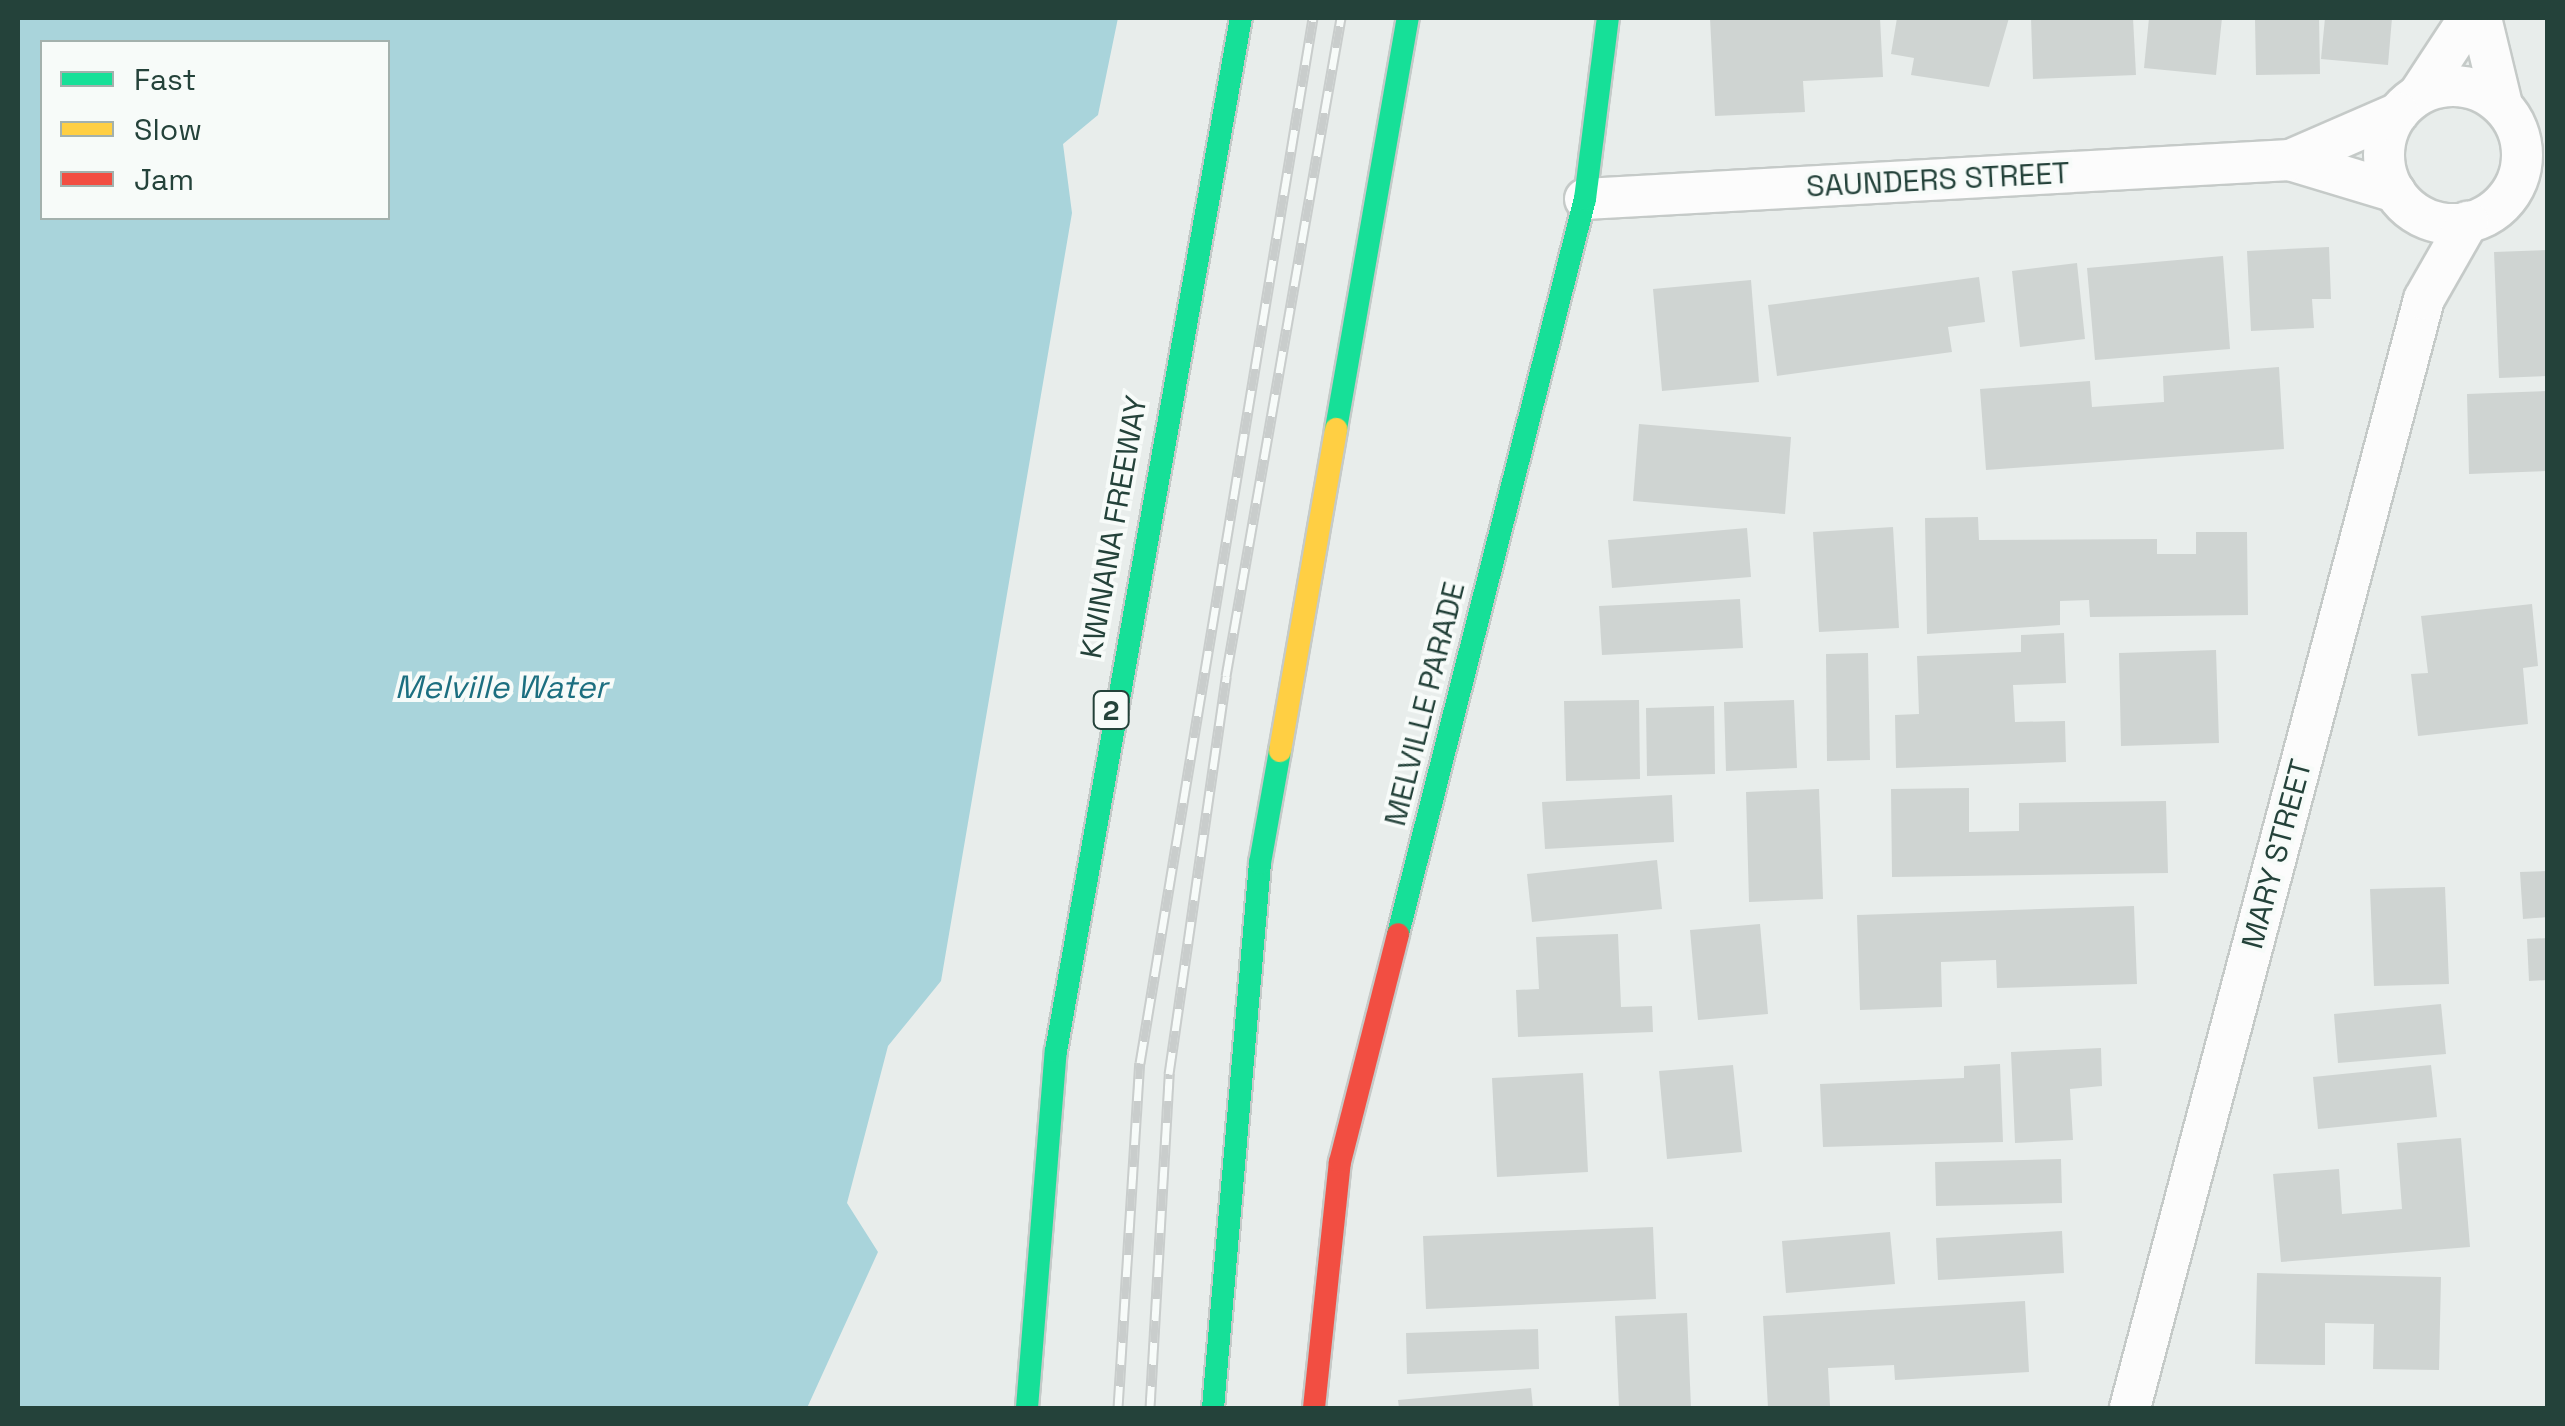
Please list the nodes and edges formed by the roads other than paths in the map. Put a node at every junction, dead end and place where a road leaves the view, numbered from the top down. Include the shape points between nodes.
1 (1241, 18) edge
2 (1408, 18) edge
3 (1608, 18) edge
4 (2468, 18) edge
5 (2481, 18) edge
6 (2409, 103) junction
7 (2522, 120) edge
8 (2290, 160) junction
9 (2531, 180) edge
10 (1585, 199) junction
11 (2403, 202) junction
12 (2468, 222) junction
13 (2424, 299) junction
14 (1027, 1408) edge
15 (1213, 1408) edge
16 (1314, 1408) edge
17 (2130, 1408) edge

1 - 14 main road, KWINANA FREEWAY / 2 via 1056,1051
2 - 15 main road via 1260,863
3 - 10 main road, MELVILLE PARADE
4 - 6 street, MARY STREET
5 - 7 street, MARY STREET
6 - 7 street via 2459,86
6 - 8 street, SAUNDERS STREET
6 - 11 street, MARY STREET via 2384,154
7 - 9 street, MARY STREET
8 - 10 street, SAUNDERS STREET
8 - 11 street, SAUNDERS STREET
9 - 12 street, MARY STREET
10 - 16 main road, MELVILLE PARADE via 1340,1162
11 - 12 street
11 - 13 street, MARY STREET
12 - 13 street, MARY STREET
13 - 17 street, MARY STREET

